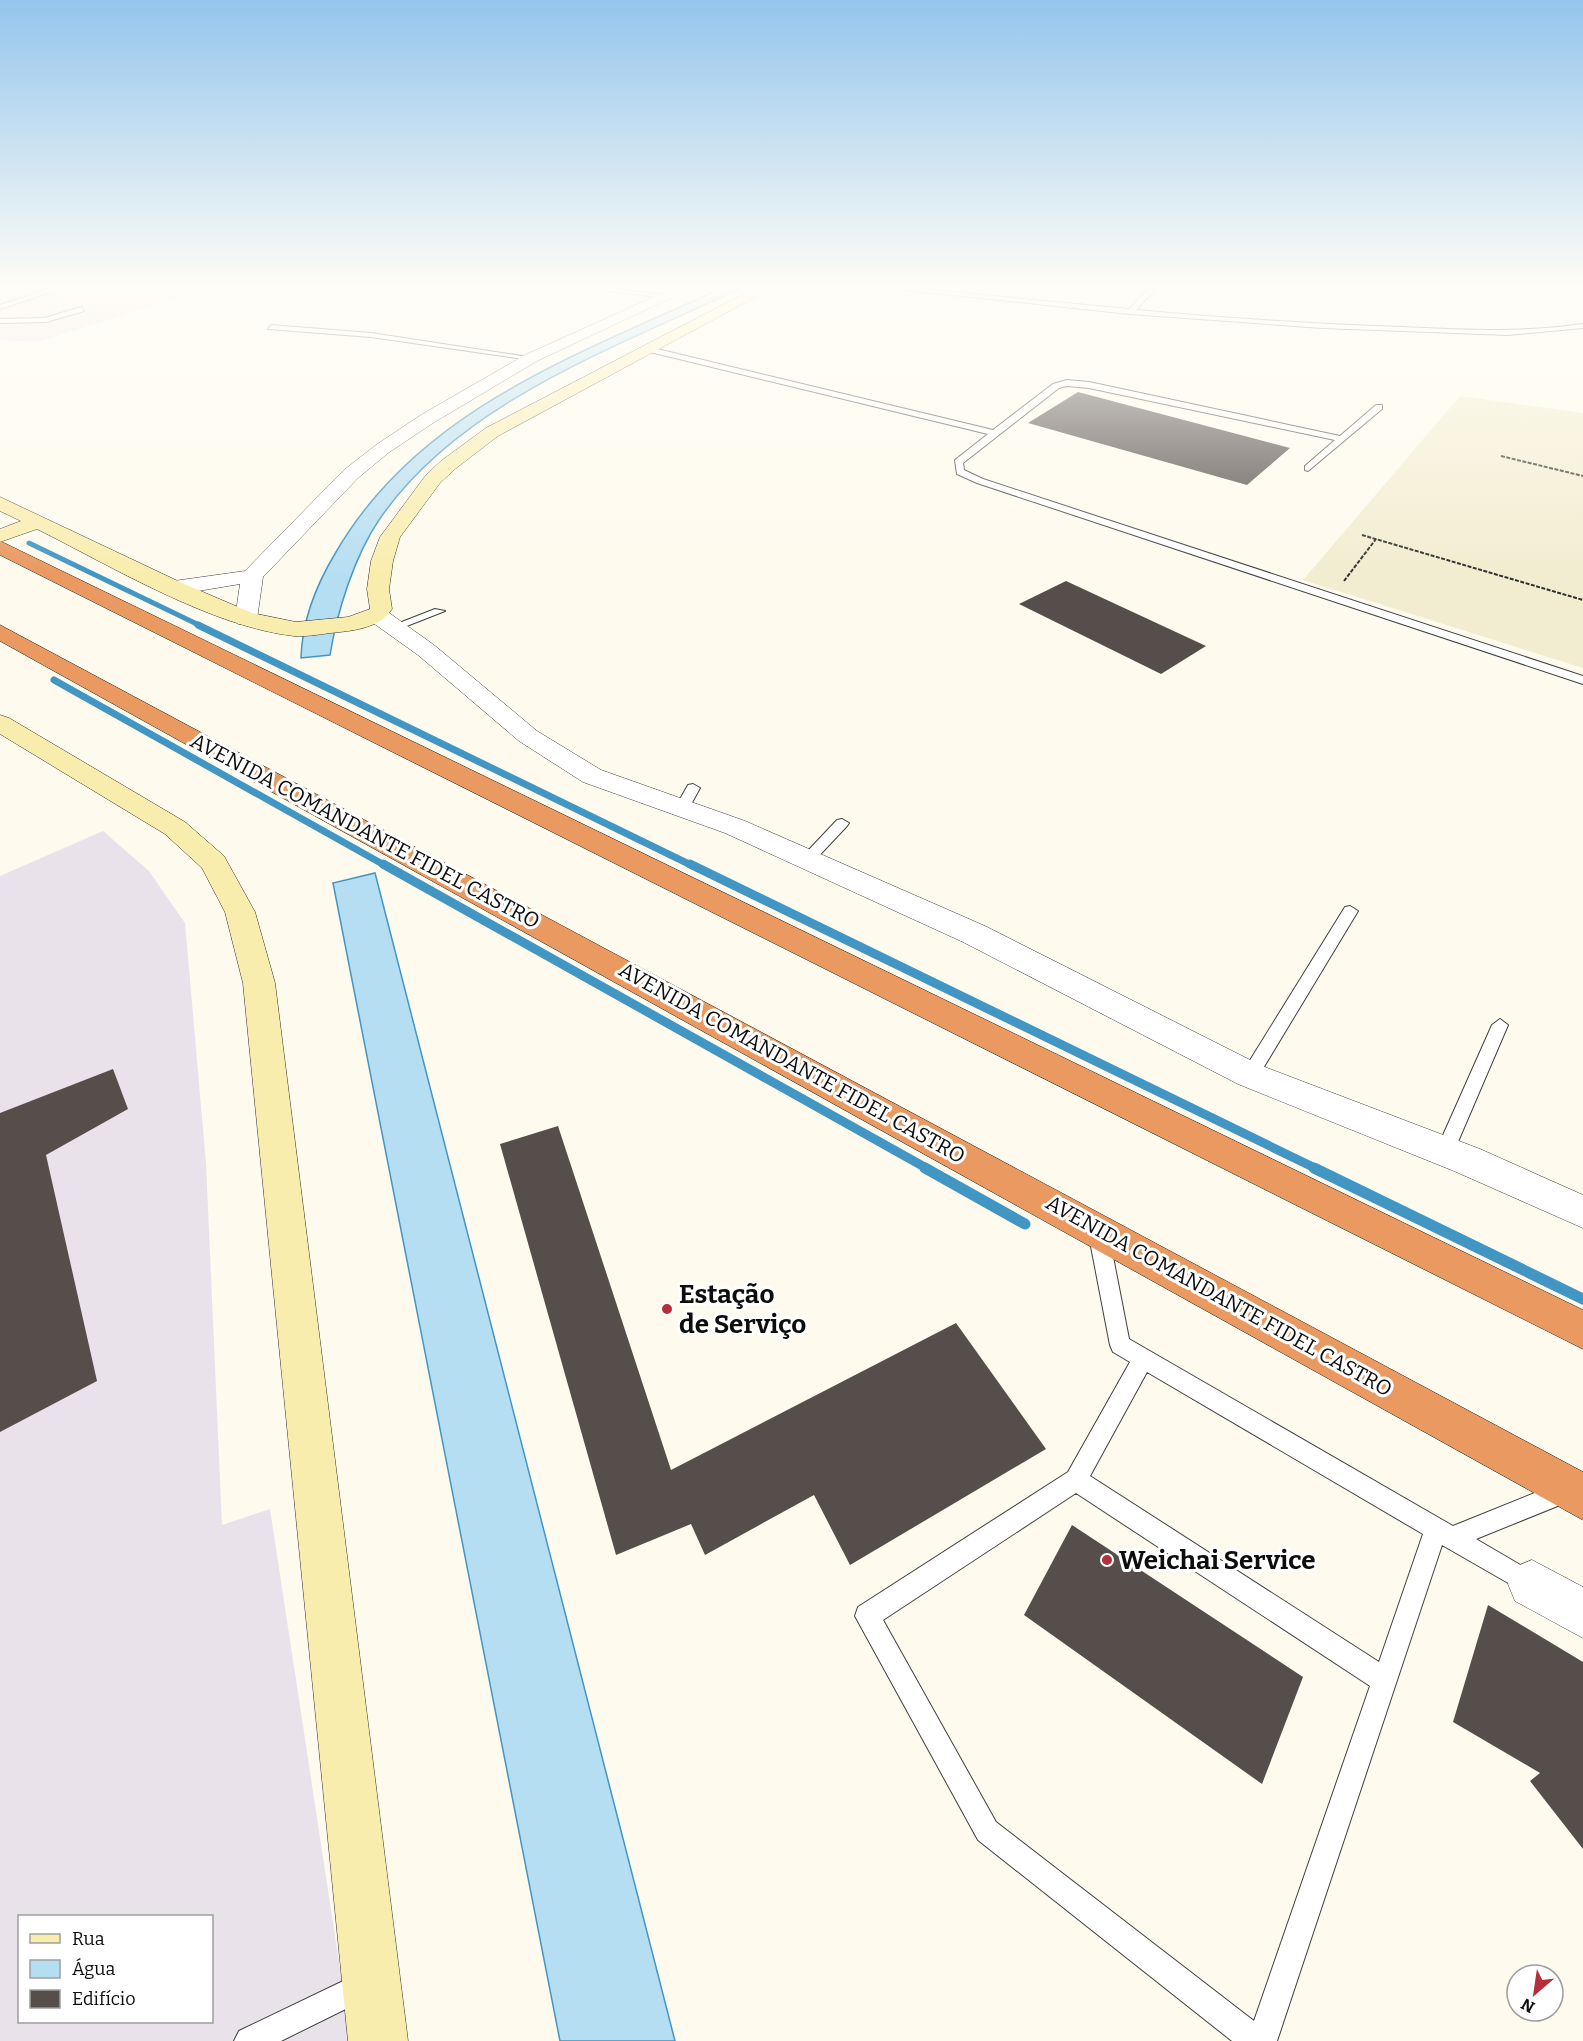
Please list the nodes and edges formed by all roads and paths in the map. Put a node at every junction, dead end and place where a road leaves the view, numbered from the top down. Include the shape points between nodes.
1 (488, 383) edge
2 (584, 383) edge
3 (790, 383) edge
4 (1066, 383) edge
5 (1070, 383) edge
6 (1379, 407) dead end
7 (994, 433) junction
8 (1342, 439) junction
9 (1501, 456) dead end
10 (1308, 468) dead end
11 (1583, 476) edge
12 (0, 503) edge
13 (38, 521) junction
14 (1362, 535) dead end
15 (0, 536) edge
16 (1376, 539) junction
17 (0, 547) edge
18 (252, 576) junction
19 (1340, 587) dead end
20 (174, 588) junction
21 (1583, 600) edge
22 (439, 611) dead end
23 (246, 619) junction
24 (374, 622) junction
25 (0, 632) edge
26 (0, 648) edge
27 (84, 679) junction
28 (1583, 680) edge
29 (0, 723) edge
30 (842, 823) dead end
31 (808, 859) junction
32 (1350, 911) dead end
33 (1500, 1025) dead end
34 (1250, 1075) junction
35 (1445, 1151) junction
36 (1583, 1212) edge
37 (1098, 1230) junction
38 (1583, 1330) edge
39 (1143, 1359) junction
40 (1076, 1480) junction
41 (1576, 1493) edge
42 (1444, 1534) junction
43 (1532, 1584) joint
44 (1583, 1614) edge
45 (1385, 1682) junction
46 (371, 1982) junction
47 (249, 2041) edge
48 (378, 2041) edge
49 (1256, 2041) edge
50 (1262, 2041) edge

1 - 18 street via 427,419 351,474
2 - 24 street via 492,432 433,479 390,537 378,589 381,609
3 - 7 lane
4 - 7 lane via 1056,386
5 - 8 lane
6 - 8 lane
7 - 28 lane via 958,462 960,472
8 - 10 lane
9 - 11 path
12 - 13 street
13 - 15 street
13 - 20 street
14 - 16 path
16 - 19 path
16 - 21 path
17 - 38 highway
18 - 20 street
18 - 23 street
20 - 23 street
22 - 24 lane
23 - 24 street via 296,628
24 - 31 street via 528,736 592,776 688,798 735,827
25 - 27 highway, AVENIDA COMANDANTE FIDEL CASTRO
26 - 27 highway
27 - 37 highway, AVENIDA COMANDANTE FIDEL CASTRO
29 - 46 street via 175,828 214,863 240,912 259,983
30 - 31 lane
31 - 34 street via 974,934
32 - 34 lane
33 - 35 lane
34 - 35 street
35 - 36 street
37 - 39 lane via 1120,1345
37 - 41 highway, AVENIDA COMANDANTE FIDEL CASTRO
39 - 40 lane
39 - 42 lane
40 - 45 lane
40 - 49 lane via 867,1616 987,1831
41 - 42 lane
42 - 43 lane
42 - 45 lane
43 - 44 street
45 - 50 lane
46 - 47 lane
46 - 48 street

